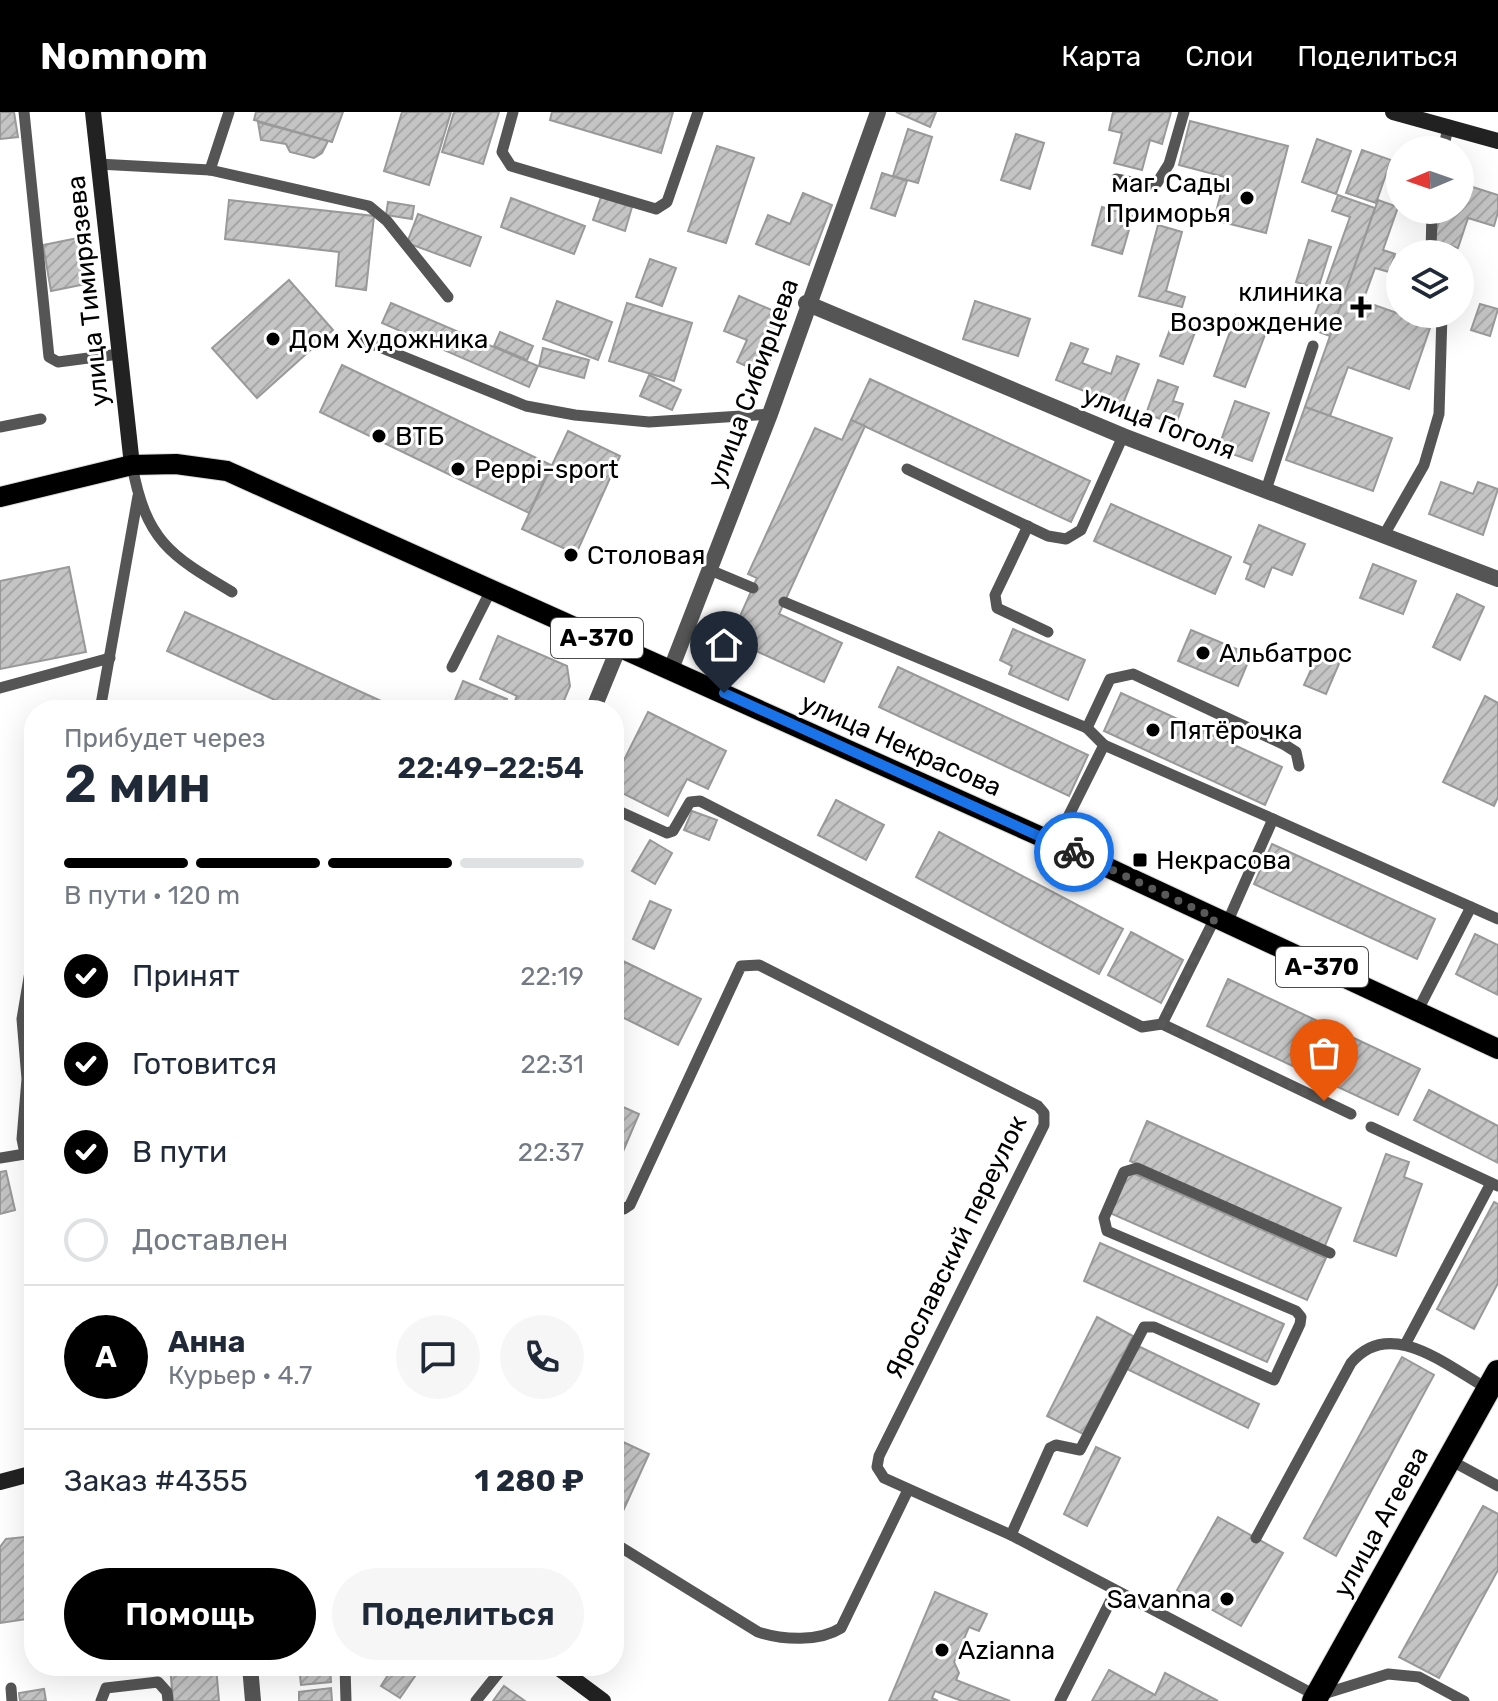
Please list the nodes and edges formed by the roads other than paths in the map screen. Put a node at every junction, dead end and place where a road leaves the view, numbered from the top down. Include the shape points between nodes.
1 (24, 112) edge
2 (93, 112) edge
3 (229, 112) edge
4 (513, 112) edge
5 (698, 112) edge
6 (878, 112) edge
7 (1184, 112) edge
8 (1393, 112) edge
9 (1448, 128) junction
10 (1446, 136) edge
11 (1498, 141) edge
12 (98, 164) junction
13 (210, 170) junction
14 (1116, 179) dead end
15 (448, 297) dead end
16 (806, 303) junction
17 (1442, 328) edge
18 (362, 340) dead end
19 (1313, 346) dead end
20 (119, 354) junction
21 (770, 414) junction
22 (41, 419) dead end
23 (0, 427) edge
24 (1123, 436) junction
25 (132, 465) junction
26 (907, 469) dead end
27 (1266, 490) junction
28 (138, 496) junction
29 (0, 497) edge
30 (1028, 526) junction
31 (1384, 535) junction
32 (710, 570) junction
33 (1498, 579) edge
34 (753, 588) dead end
35 (232, 592) dead end
36 (490, 592) junction
37 (784, 602) dead end
38 (1048, 632) dead end
39 (619, 647) junction
40 (110, 658) junction
41 (452, 667) dead end
42 (671, 669) junction
43 (0, 688) edge
44 (102, 700) edge
45 (597, 700) edge
46 (1087, 728) junction
47 (1104, 745) junction
48 (1299, 766) dead end
49 (624, 814) edge
50 (1273, 819) junction
51 (1055, 843) junction
52 (1471, 907) junction
53 (1498, 919) edge
54 (1221, 920) junction
55 (24, 1007) edge
56 (1417, 1012) junction
57 (1162, 1024) junction
58 (24, 1043) edge
59 (1498, 1049) edge
60 (1351, 1114) dead end
61 (24, 1115) edge
62 (1371, 1127) dead end
63 (24, 1142) edge
64 (24, 1154) edge
65 (0, 1158) edge
66 (1494, 1184) edge
67 (624, 1209) edge
68 (1330, 1253) dead end
69 (1406, 1343) junction
70 (1493, 1381) edge
71 (1448, 1458) junction
72 (24, 1474) edge
73 (0, 1478) edge
74 (1498, 1486) edge
75 (908, 1490) junction
76 (1011, 1535) junction
77 (1256, 1538) dead end
78 (624, 1549) edge
79 (1115, 1592) junction
80 (251, 1676) edge
81 (345, 1676) edge
82 (496, 1676) edge
83 (569, 1676) edge
84 (1316, 1699) edge
85 (101, 1701) edge
86 (168, 1701) edge
87 (253, 1701) edge
88 (346, 1701) edge
89 (476, 1701) edge
90 (603, 1701) edge
91 (1060, 1701) edge
92 (1464, 1701) edge

1 - 20 lane via 49,357 58,362
2 - 12 street, улица Тимирязева
3 - 13 lane
4 - 5 lane via 502,152 511,166 656,209 667,202
6 - 16 street, улица Сибирцева
7 - 14 lane via 1169,164 1157,183
8 - 9 street
9 - 10 lane
9 - 11 street
12 - 13 lane
12 - 20 street, улица Тимирязева
13 - 15 lane via 369,206
16 - 21 street, улица Сибирцева
16 - 24 street, улица Гоголя
17 - 31 lane via 1439,414 1424,465
18 - 21 lane via 552,412 649,422
19 - 27 lane
20 - 25 street, улица Тимирязева
21 - 32 street, улица Сибирцева
22 - 23 lane
24 - 27 street, улица Гоголя
24 - 30 lane via 1081,530 1066,539
25 - 28 lane
25 - 29 main road, улица Некрасова / А-370
25 - 36 main road, улица Некрасова / А-370 via 227,471
26 - 30 lane
27 - 31 street, улица Гоголя
28 - 35 lane via 164,546
28 - 40 lane
30 - 38 lane via 995,595 997,608
31 - 33 street, улица Гоголя
32 - 34 lane
32 - 42 street, улица Сибирцева
36 - 39 main road, улица Некрасова / А-370
36 - 41 lane
37 - 46 lane
39 - 42 main road, улица Некрасова / А-370
39 - 45 street
40 - 43 lane
40 - 44 lane
42 - 51 main road, улица Некрасова / А-370
46 - 47 lane
46 - 48 lane via 1110,679 1133,674 1285,745 1296,752
47 - 50 lane
47 - 51 lane
49 - 57 lane via 667,833 690,802 700,801 1142,1027
50 - 52 lane
50 - 54 lane
51 - 54 main road, улица Некрасова / А-370
52 - 53 lane
52 - 56 lane
54 - 56 main road, улица Некрасова / А-370
54 - 57 lane
55 - 58 lane
56 - 59 main road, улица Некрасова / А-370
57 - 60 lane
61 - 63 lane
62 - 66 lane
64 - 65 lane
66 - 69 lane
67 - 75 lane, Ярославский переулок via 741,966 759,965 1038,1106 1044,1125 879,1456 877,1467 884,1478
68 - 76 lane via 1137,1168 1124,1172 1104,1218 1107,1231 1296,1311 1300,1324 1274,1380 1144,1327 1080,1450 1050,1448
69 - 70 lane
69 - 77 lane via 1370,1345 1351,1363
70 - 71 highway, улица Агеева
71 - 74 lane
71 - 84 highway, улица Агеева
72 - 73 street
75 - 76 lane, Ярославский переулок
75 - 78 lane via 841,1628 827,1637 758,1632
76 - 79 lane, Ярославский переулок
79 - 84 lane, Ярославский переулок
79 - 91 lane
80 - 87 street
81 - 88 lane
82 - 89 lane
83 - 90 street
84 - 92 lane via 1388,1674 1419,1677
85 - 86 lane via 106,1688 158,1682

